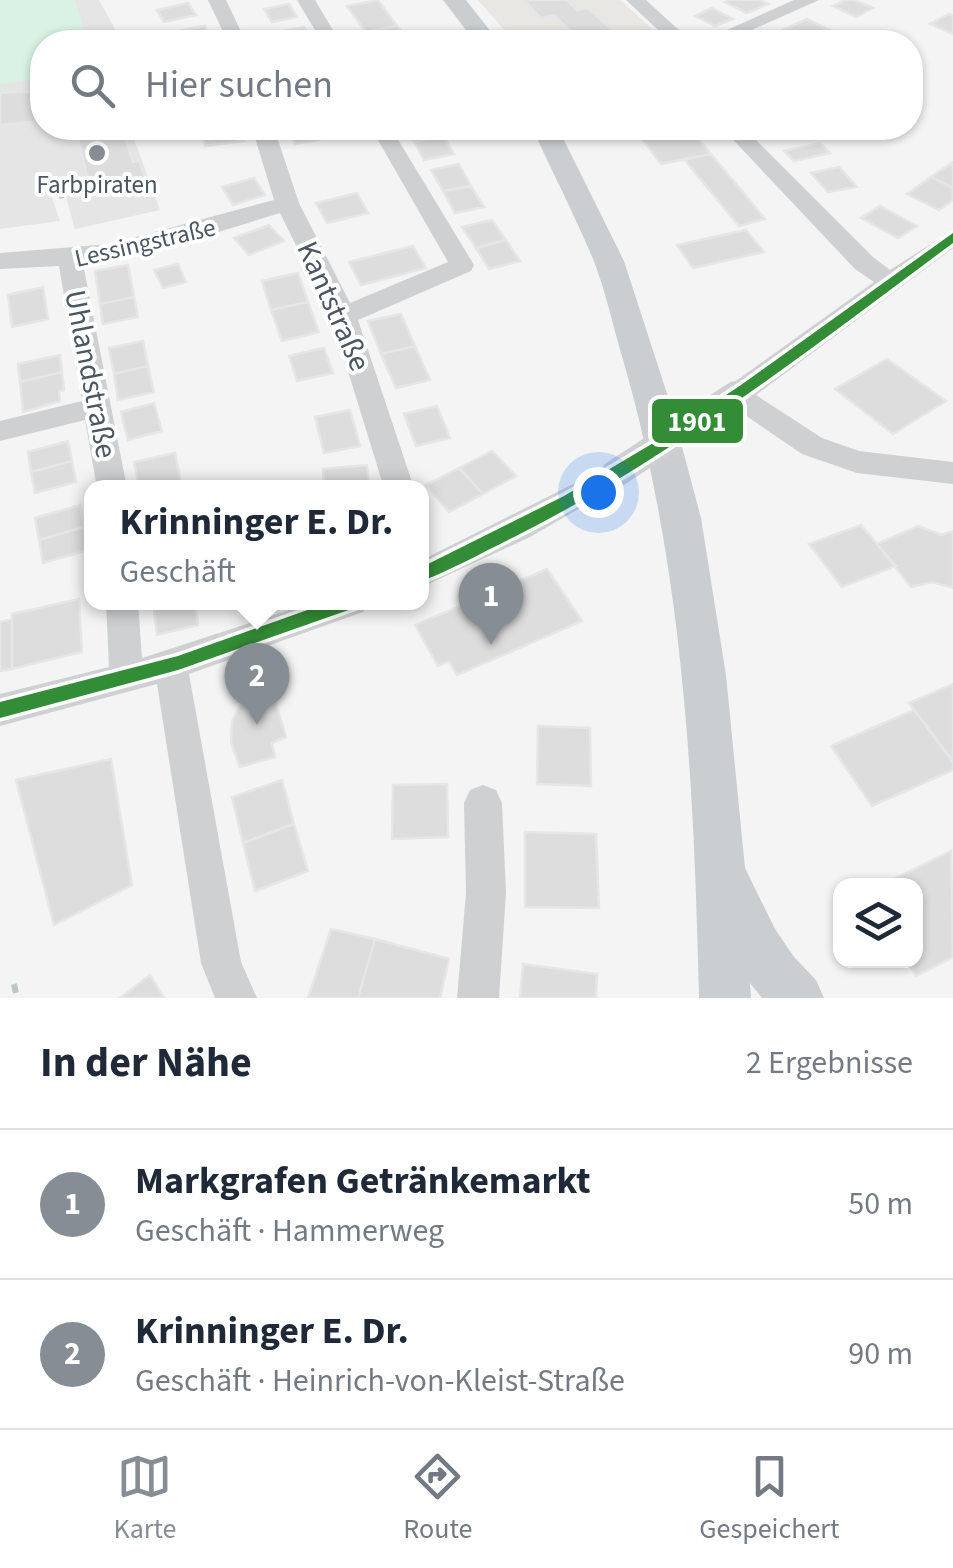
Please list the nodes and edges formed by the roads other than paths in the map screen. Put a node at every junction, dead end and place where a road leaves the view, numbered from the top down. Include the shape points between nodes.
1 (306, 0) edge
2 (454, 0) edge
3 (635, 0) edge
4 (810, 0) edge
5 (226, 1) edge
6 (233, 30) edge
7 (324, 30) edge
8 (478, 30) edge
9 (669, 30) edge
10 (739, 30) edge
11 (268, 140) edge
12 (388, 140) edge
13 (551, 140) edge
14 (744, 140) edge
15 (288, 204) junction
16 (953, 237) edge
17 (0, 261) edge
18 (70, 261) junction
19 (891, 282) junction
20 (344, 316) junction
21 (736, 395) junction
22 (99, 407) junction
23 (0, 431) edge
24 (953, 474) edge
25 (111, 480) edge
26 (396, 480) edge
27 (429, 571) edge
28 (123, 610) edge
29 (330, 610) edge
30 (171, 668) junction
31 (127, 679) junction
32 (0, 710) edge
33 (483, 803) dead end
34 (720, 856) junction
35 (723, 991) edge
36 (236, 998) edge
37 (478, 998) edge
38 (798, 998) edge

1 - 7 street
2 - 8 main road
3 - 9 street
4 - 10 street
5 - 6 street
11 - 15 street, Kantstraße
12 - 20 street via 462,266
13 - 34 main road via 609,261 682,518
14 - 19 street via 864,263
15 - 18 street, Lessingstraße
15 - 20 street, Kantstraße
16 - 19 street
17 - 18 street, Lessingstraße
18 - 22 street, Uhlandstraße
19 - 21 street
20 - 26 street, Kantstraße
21 - 24 street via 827,452
21 - 27 street, bridge via 615,474
22 - 23 street
22 - 25 street, Uhlandstraße
28 - 31 street
29 - 30 street
30 - 31 street
30 - 36 street via 220,963
31 - 32 street
33 - 37 street via 486,893
34 - 35 main road
34 - 38 main road via 742,918

